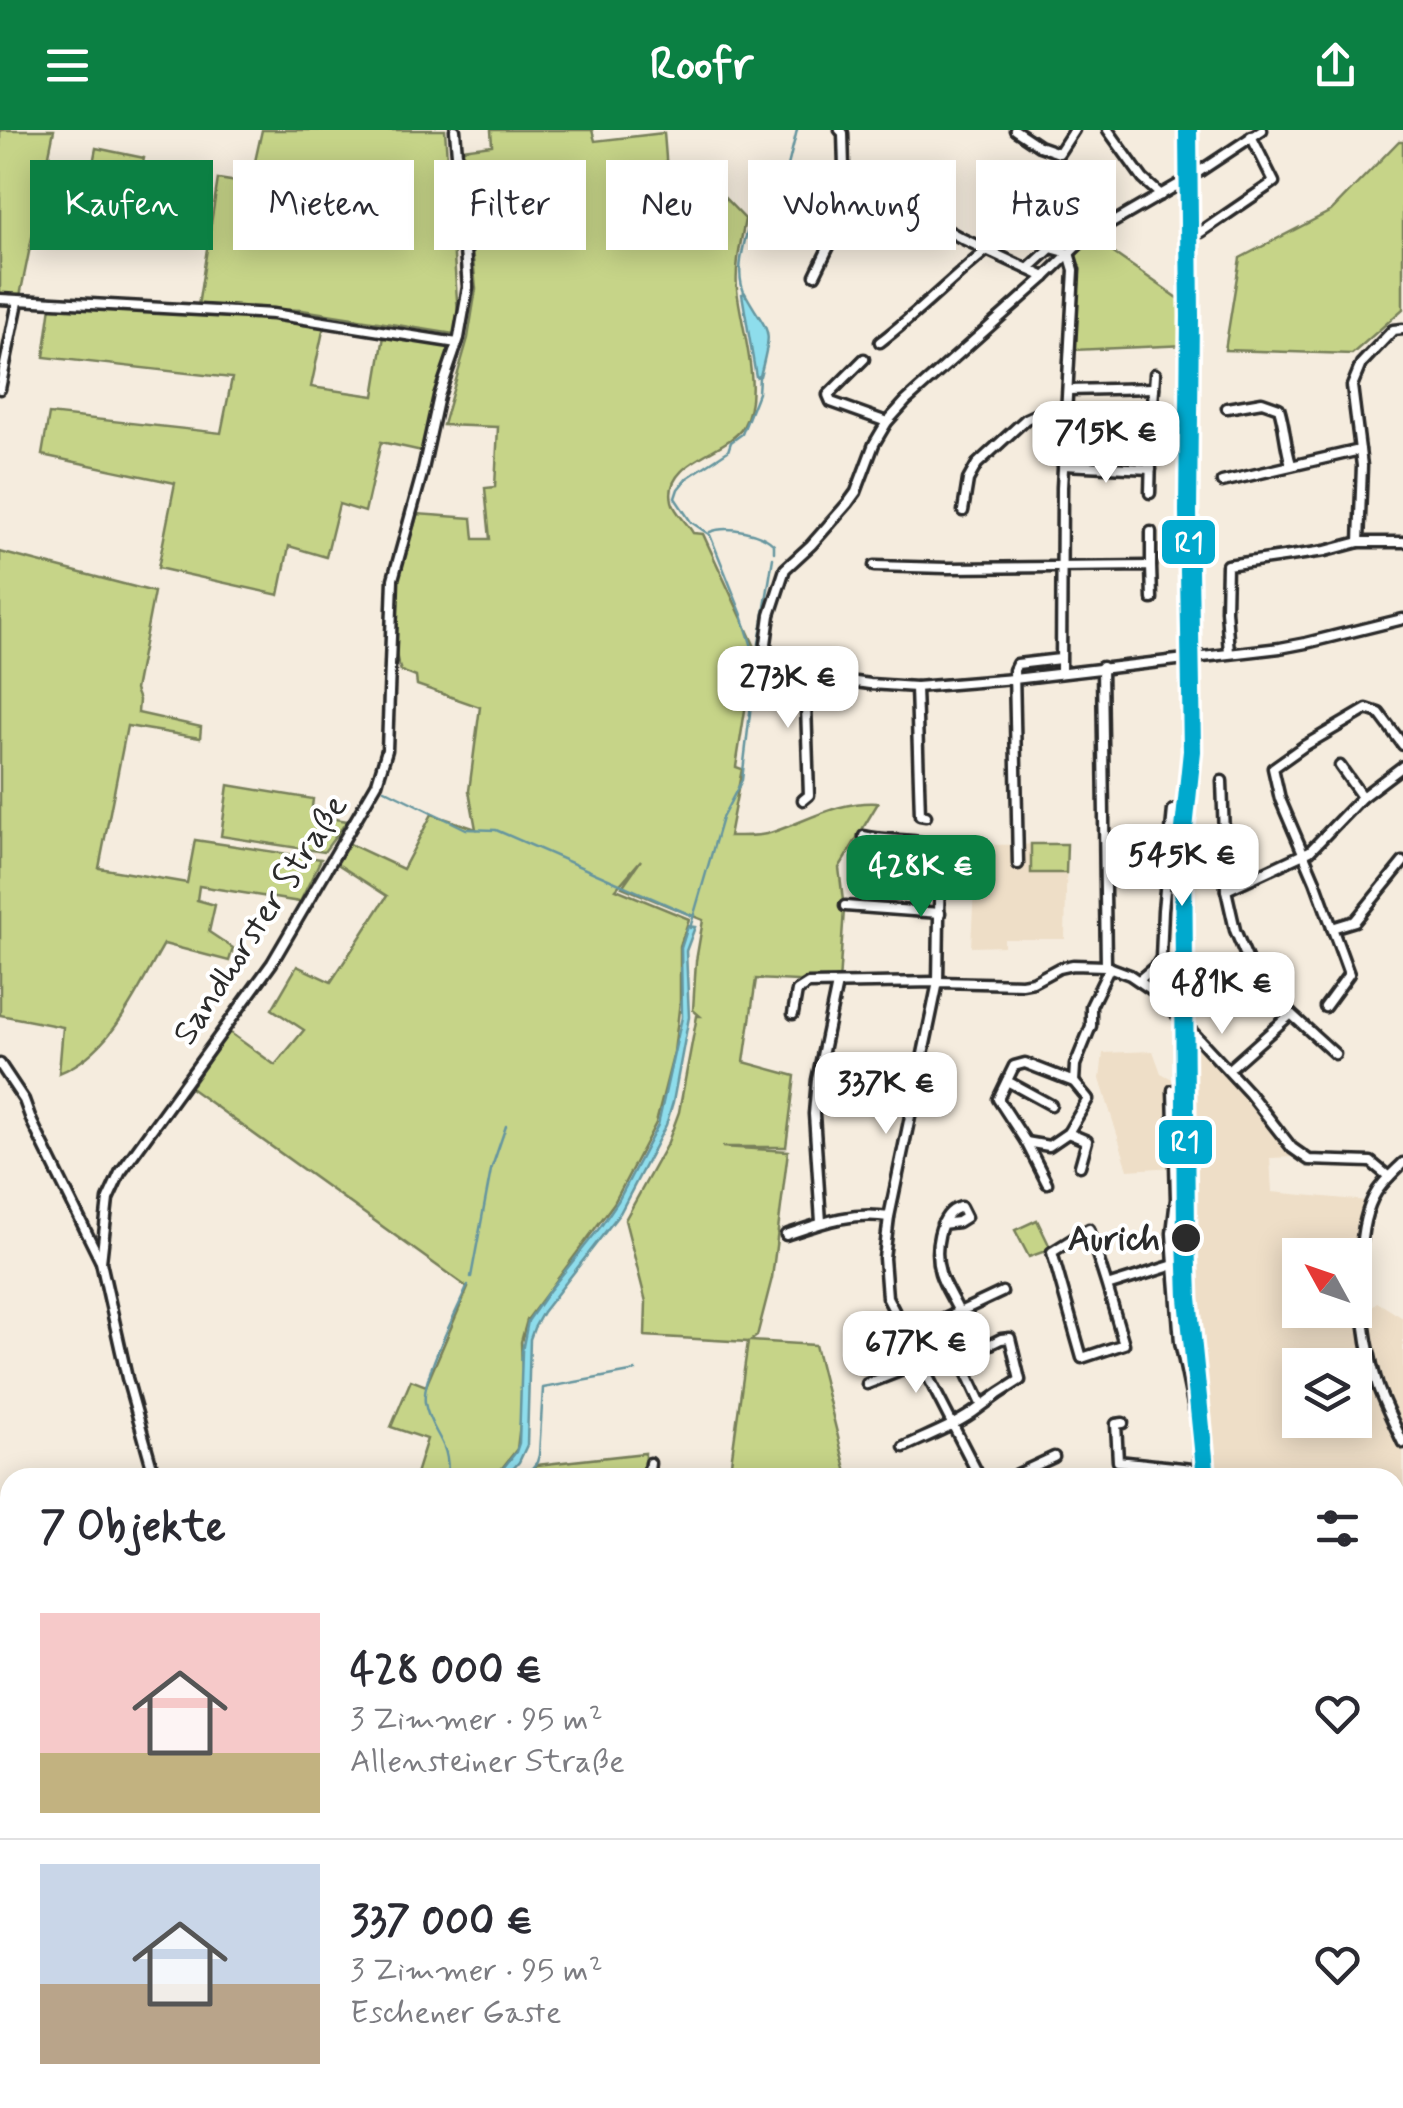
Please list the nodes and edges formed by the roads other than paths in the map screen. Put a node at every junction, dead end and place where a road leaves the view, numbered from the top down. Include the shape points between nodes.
1 (455, 130) edge
2 (1014, 130) edge
3 (1074, 130) edge
4 (1108, 130) edge
5 (1262, 130) edge
6 (844, 131) edge
7 (1252, 136) junction
8 (844, 160) edge
9 (1161, 196) junction
10 (1201, 232) dead end
11 (828, 250) edge
12 (987, 250) joint
13 (1070, 253) junction
14 (1028, 270) junction
15 (815, 276) dead end
16 (1045, 278) junction
17 (0, 299) edge
18 (18, 302) junction
19 (1403, 329) edge
20 (880, 342) dead end
21 (457, 343) junction
22 (864, 359) dead end
23 (850, 363) dead end
24 (1156, 374) dead end
25 (846, 376) junction
26 (1154, 388) junction
27 (0, 390) edge
28 (1068, 390) junction
29 (1227, 408) dead end
30 (1067, 416) junction
31 (887, 422) junction
32 (1360, 450) junction
33 (1291, 464) junction
34 (1063, 465) junction
35 (1151, 469) junction
36 (1222, 482) dead end
37 (1150, 493) dead end
38 (963, 511) dead end
39 (1151, 532) dead end
40 (1359, 542) junction
41 (1403, 542) edge
42 (874, 566) dead end
43 (1151, 566) junction
44 (1062, 568) junction
45 (1152, 599) dead end
46 (1403, 619) edge
47 (1229, 653) junction
48 (1060, 659) junction
49 (1102, 667) junction
50 (1061, 673) junction
51 (805, 675) junction
52 (1014, 678) junction
53 (916, 687) junction
54 (1403, 746) edge
55 (1340, 766) dead end
56 (1403, 766) edge
57 (1222, 780) dead end
58 (1362, 798) junction
59 (803, 800) dead end
60 (1174, 810) dead end
61 (926, 816) dead end
62 (864, 836) dead end
63 (1303, 854) junction
64 (1403, 862) edge
65 (1018, 864) dead end
66 (1226, 890) junction
67 (845, 906) dead end
68 (940, 913) junction
69 (1332, 928) junction
70 (1108, 966) junction
71 (1139, 980) junction
72 (938, 982) junction
73 (837, 984) junction
74 (1325, 1007) dead end
75 (793, 1014) dead end
76 (1290, 1014) junction
77 (1335, 1054) dead end
78 (0, 1064) edge
79 (1228, 1070) junction
80 (1007, 1081) junction
81 (1074, 1082) junction
82 (1173, 1090) dead end
83 (1051, 1105) dead end
84 (1068, 1133) junction
85 (1026, 1142) junction
86 (1403, 1163) edge
87 (1080, 1166) dead end
88 (1388, 1177) junction
89 (1047, 1183) dead end
90 (889, 1218) junction
91 (821, 1222) junction
92 (942, 1224) dead end
93 (786, 1234) dead end
94 (101, 1262) junction
95 (1174, 1265) junction
96 (1107, 1286) junction
97 (1002, 1292) dead end
98 (958, 1312) junction
99 (908, 1336) junction
100 (921, 1362) junction
101 (867, 1384) dead end
102 (982, 1406) junction
103 (1123, 1423) dead end
104 (951, 1424) junction
105 (1403, 1444) edge
106 (904, 1446) dead end
107 (1054, 1458) dead end
108 (650, 1463) dead end
109 (152, 1468) edge
110 (649, 1468) edge
111 (975, 1468) edge
112 (1032, 1468) edge
113 (1162, 1468) edge
114 (1200, 1468) edge

1 - 21 street, Sandhorster Straße via 468,287
2 - 3 street via 1058,153
4 - 9 street
5 - 7 street
6 - 8 street
7 - 9 street
7 - 10 street via 1274,182
9 - 13 street
11 - 15 street
12 - 14 street
12 - 20 street
13 - 14 street via 1051,248
13 - 16 street
13 - 28 street
14 - 16 street
16 - 31 street
17 - 18 street
18 - 21 street via 272,314
18 - 27 street
19 - 32 street via 1393,330 1356,372
21 - 94 street, Sandhorster Straße via 395,566 387,750 377,783 272,963 120,1173 108,1199
22 - 25 street
23 - 25 street
24 - 26 street
25 - 31 street via 828,395 830,402
26 - 28 street
26 - 35 street
28 - 30 street
29 - 33 street via 1262,402 1279,408
30 - 34 street
30 - 38 street via 1026,420 977,464
31 - 51 street via 856,492 785,569 770,615 764,658
32 - 33 street
32 - 40 street
33 - 36 street
34 - 35 street
34 - 44 street
35 - 37 street
39 - 43 street
40 - 41 street
40 - 47 street via 1227,566
42 - 44 street
43 - 44 street
43 - 45 street
44 - 48 street
46 - 47 street
47 - 49 street
48 - 50 street
48 - 52 street via 1018,664
49 - 50 street
49 - 70 street
50 - 52 street
51 - 53 street
51 - 59 street via 809,795
52 - 53 street
52 - 65 street
53 - 61 street via 920,815
54 - 63 street via 1379,712 1367,709 1272,768
55 - 58 street
56 - 58 street
57 - 66 street
58 - 63 street
60 - 71 street via 1161,958
62 - 68 street via 935,845 942,866
63 - 66 street
63 - 69 street
64 - 69 street via 1354,921
66 - 76 street via 1234,930 1257,982
67 - 68 street
68 - 72 street
69 - 74 street via 1349,974
70 - 71 street
70 - 72 street via 1065,965 1022,984
70 - 81 street
71 - 79 street
72 - 73 street
72 - 90 street
73 - 75 street via 797,991
73 - 91 street via 814,1114
76 - 77 street
76 - 79 street
78 - 94 street via 24,1100
79 - 88 street via 1309,1160 1372,1162
80 - 81 street via 1014,1066 1025,1062
80 - 83 street
80 - 85 street via 998,1099
81 - 84 street via 1088,1099
82 - 95 street
84 - 85 street via 1049,1146
84 - 87 street via 1087,1140
85 - 89 street
86 - 88 street
88 - 105 street via 1371,1201 1360,1280 1379,1390
90 - 91 street via 850,1215
90 - 99 street via 887,1296
91 - 93 street
92 - 98 street via 939,1270
94 - 109 street, Sandhorster Straße
95 - 96 street
95 - 114 street
96 - 96 street via 1089,1229 1052,1252 1082,1358 1124,1344
97 - 98 street
98 - 99 street
99 - 100 street
100 - 101 street
100 - 104 street
102 - 102 street via 960,1359 1010,1338 1020,1380
102 - 104 street
103 - 113 street via 1116,1424 1118,1461
104 - 106 street
104 - 111 street
107 - 112 street
108 - 110 street

